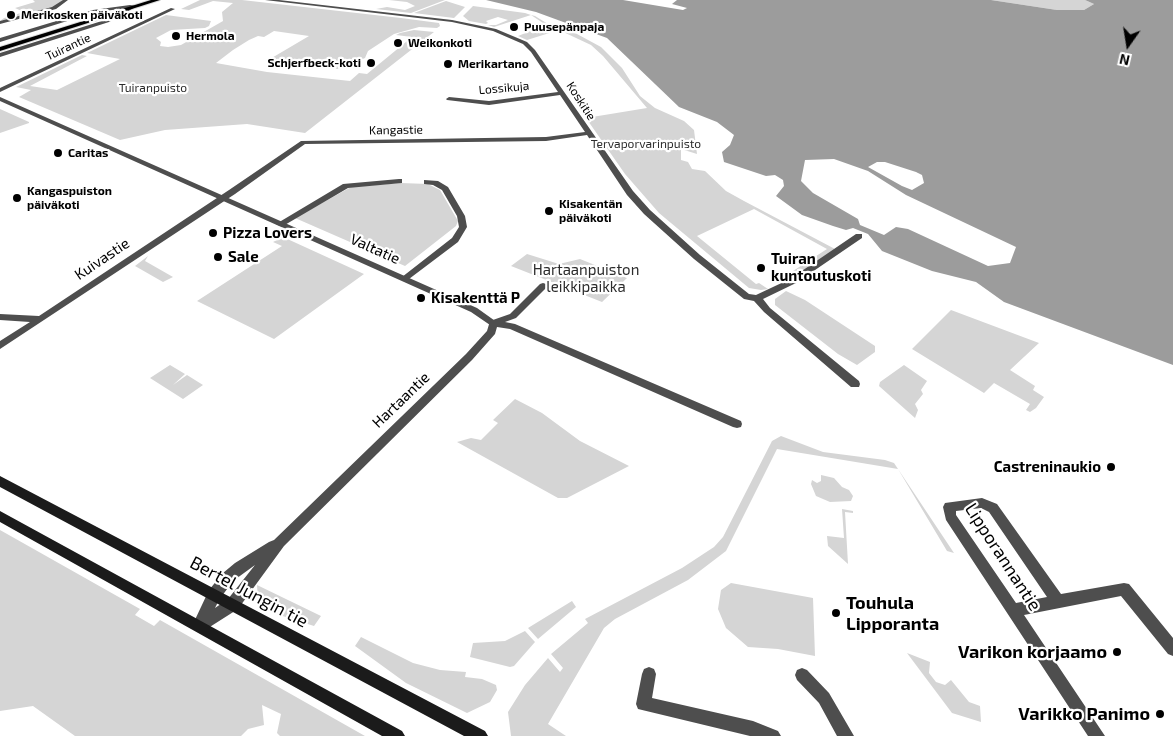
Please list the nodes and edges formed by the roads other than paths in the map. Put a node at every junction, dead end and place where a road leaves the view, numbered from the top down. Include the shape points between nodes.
1 (66, 0) edge
2 (149, 0) edge
3 (157, 0) edge
4 (267, 0) edge
5 (133, 6) junction
6 (173, 9) dead end
7 (0, 23) edge
8 (0, 40) edge
9 (0, 47) edge
10 (0, 55) edge
11 (0, 90) edge
12 (562, 93) junction
13 (0, 99) edge
14 (448, 99) dead end
15 (588, 133) junction
16 (399, 181) dead end
17 (427, 182) dead end
18 (222, 198) junction
19 (280, 224) junction
20 (859, 236) dead end
21 (405, 279) junction
22 (543, 286) dead end
23 (758, 298) junction
24 (0, 317) edge
25 (40, 319) junction
26 (493, 322) junction
27 (0, 346) edge
28 (855, 384) dead end
29 (737, 424) dead end
30 (0, 482) edge
31 (0, 516) edge
32 (280, 542) junction
33 (214, 595) junction
34 (1058, 602) junction
35 (233, 604) junction
36 (1014, 610) junction
37 (200, 625) junction
38 (1173, 649) edge
39 (649, 674) dead end
40 (802, 676) dead end
41 (397, 736) edge
42 (480, 736) edge
43 (773, 736) edge
44 (846, 736) edge
45 (1097, 736) edge

1 - 7 street via 54,8
2 - 5 main road
3 - 5 main road
4 - 12 street, Koskitie via 448,20 494,30 529,47
5 - 8 street via 95,11
5 - 9 main road
5 - 10 street via 108,21
6 - 11 street, Tuirantie
12 - 14 street, Lossikuja via 492,103
12 - 15 street, Koskitie
13 - 18 street, Valtatie
15 - 18 street, Kangastie via 546,139 303,142
15 - 23 street, Koskitie via 647,212 740,292 747,297
16 - 19 street via 341,188
17 - 21 street via 445,189 461,216 463,227 455,240
18 - 19 street, Valtatie
18 - 25 street, Kuivastie
19 - 21 street, Valtatie
20 - 23 street via 793,281
21 - 26 street, Valtatie
22 - 26 street via 513,316
23 - 28 street, Koskitie via 766,310
24 - 25 street
25 - 27 street, Kuivastie
26 - 29 street, Valtatie via 512,326
26 - 32 street, Hartaantie via 492,332 469,357
30 - 33 main road, Bertel Jungin tie
31 - 37 main road
32 - 33 street, Hartaantie via 240,567
32 - 35 street, Hartaantie
33 - 35 main road, Bertel Jungin tie
33 - 37 street, Hartaantie
34 - 36 street
34 - 36 street, Lipporannantie via 993,508 982,503 949,507 950,516
34 - 38 street via 1124,589
35 - 37 street, Hartaantie
35 - 42 main road, Bertel Jungin tie
36 - 45 street, Lipporannantie
37 - 41 main road
39 - 43 street via 643,704
40 - 44 street via 824,698

